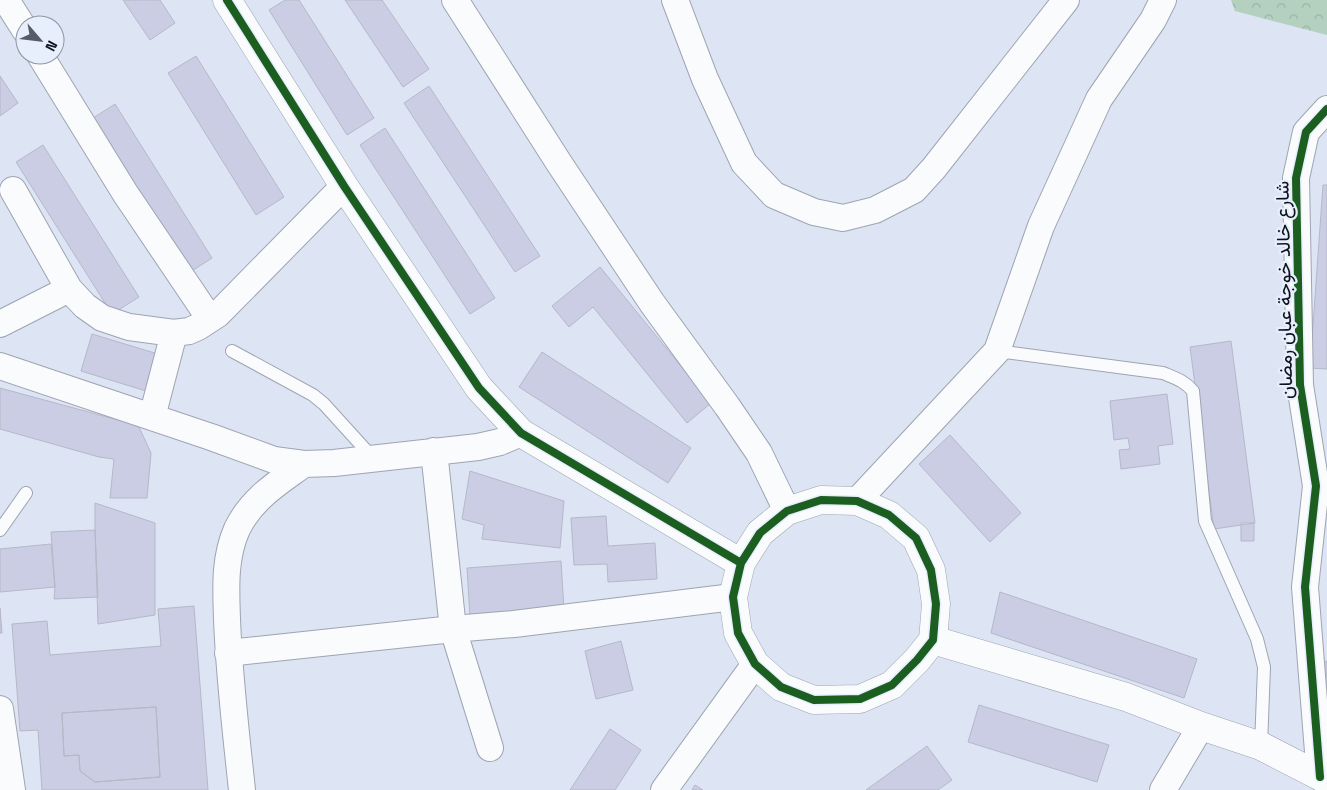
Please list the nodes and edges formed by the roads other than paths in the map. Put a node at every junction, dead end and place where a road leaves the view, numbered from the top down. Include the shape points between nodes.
1 (6, 0) edge
2 (227, 0) edge
3 (455, 0) edge
4 (675, 0) edge
5 (1066, 0) edge
6 (1163, 0) edge
7 (16, 15) edge
8 (46, 65) edge
9 (1327, 109) edge
10 (344, 186) junction
11 (13, 190) dead end
12 (69, 289) junction
13 (210, 319) junction
14 (0, 324) edge
15 (174, 332) junction
16 (232, 351) dead end
17 (997, 351) junction
18 (0, 366) edge
19 (152, 417) junction
20 (521, 433) junction
21 (434, 452) junction
22 (374, 458) junction
23 (304, 464) junction
24 (26, 493) dead end
25 (857, 501) junction
26 (787, 511) junction
27 (0, 530) edge
28 (741, 563) junction
29 (734, 597) junction
30 (453, 629) junction
31 (932, 640) junction
32 (228, 653) junction
33 (755, 664) junction
34 (0, 709) edge
35 (1202, 726) junction
36 (1261, 746) junction
37 (490, 748) dead end
38 (1324, 779) edge
39 (12, 790) edge
40 (242, 790) edge
41 (664, 790) edge
42 (1163, 790) edge

1 - 7 street
2 - 10 street
3 - 26 street via 652,303 760,453
4 - 5 street via 705,79 744,163 774,195 814,212 843,218 875,210 914,190
6 - 17 street via 1099,99 1041,226
8 - 13 street via 125,193
9 - 38 street, شارع خالد خوجة عبان رمضان via 1306,132 1296,178 1300,385 1316,486 1306,587
10 - 13 street
10 - 20 street via 479,388
11 - 12 street
12 - 14 street
12 - 15 street via 102,318 128,327
13 - 15 street via 189,331
15 - 19 street
16 - 22 lane via 313,394
17 - 25 street
17 - 36 lane via 1163,373 1188,385 1193,392 1205,521 1257,639 1264,667
18 - 19 street
19 - 23 street via 274,460
20 - 21 street via 500,442
20 - 28 street
21 - 22 street
21 - 30 street
22 - 23 street
23 - 32 street via 265,492 251,508 228,553
24 - 27 lane
25 - 26 street via 821,500
25 - 31 street via 889,514 916,538 932,570 936,604
26 - 28 street via 760,533
28 - 29 street
29 - 30 street
29 - 33 street via 738,632
30 - 32 street
30 - 37 street
31 - 33 street via 892,685 860,699 814,700 781,687
31 - 35 street via 1126,697
32 - 40 street
33 - 41 street
34 - 39 street
35 - 36 street
35 - 42 street
36 - 38 street

